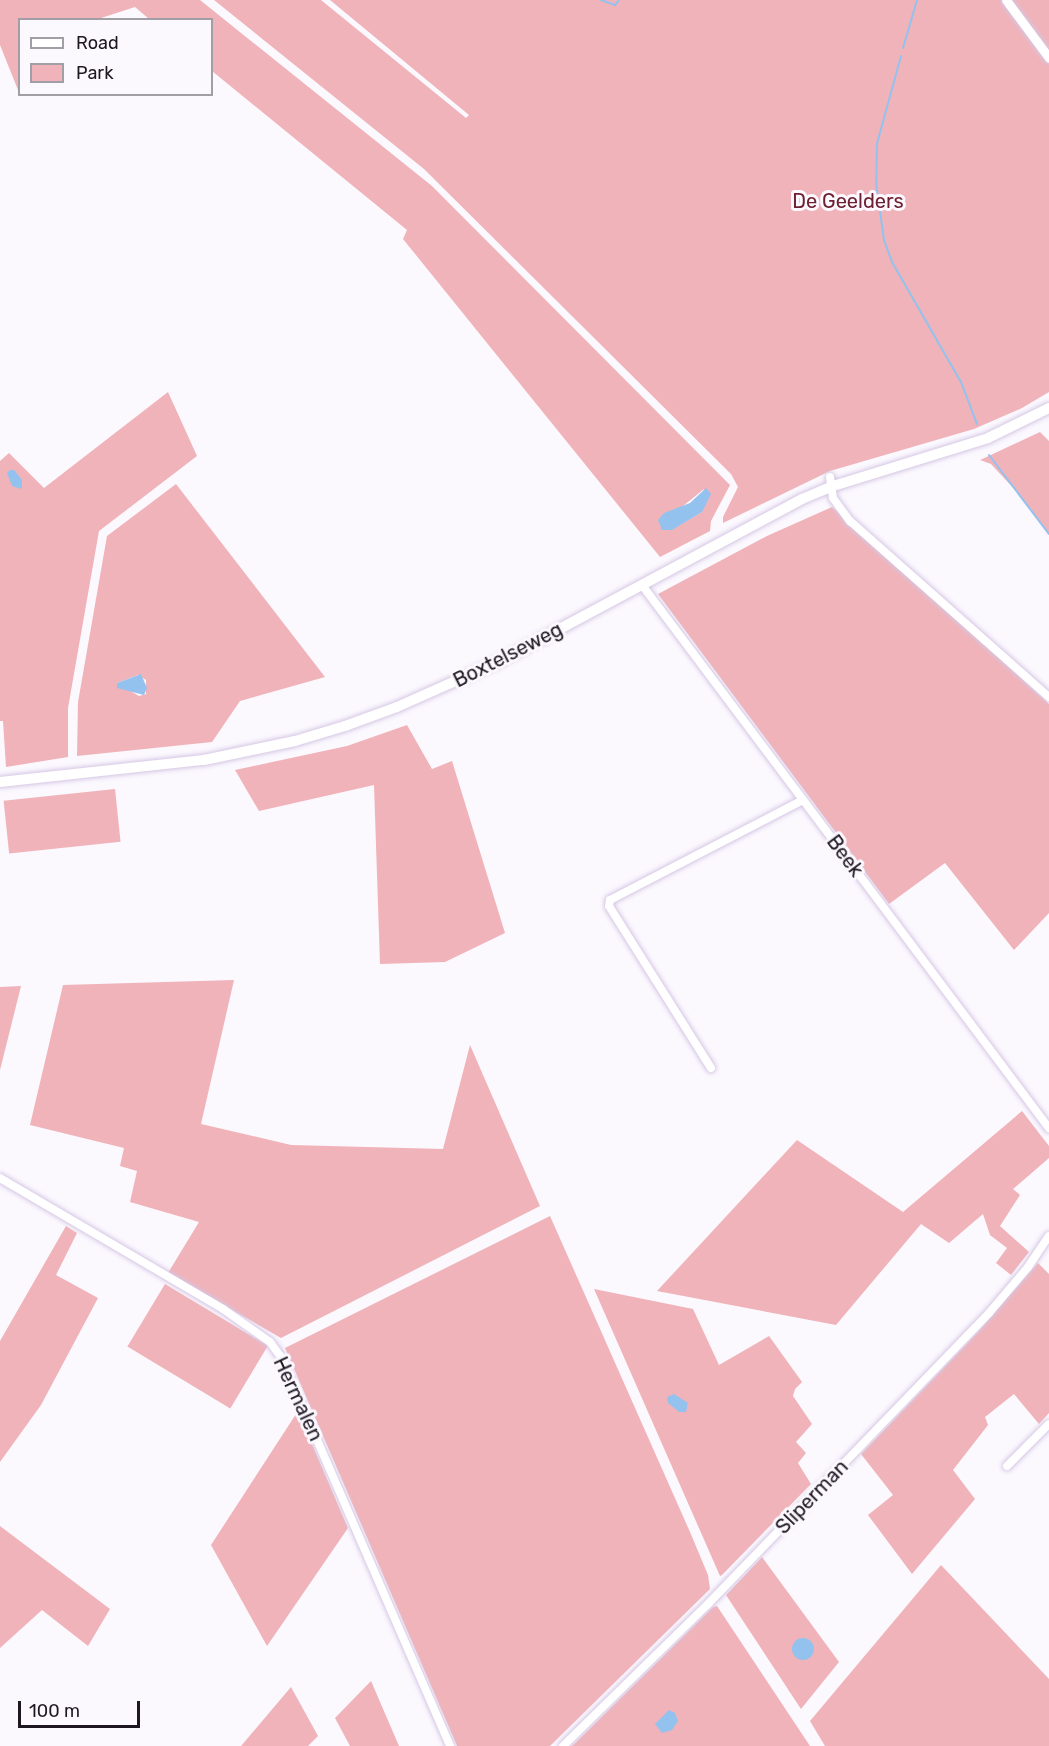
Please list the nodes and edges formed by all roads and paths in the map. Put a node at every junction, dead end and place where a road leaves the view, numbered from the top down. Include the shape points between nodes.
1 (1006, 0) edge
2 (1049, 58) edge
3 (1049, 408) edge
4 (830, 482) junction
5 (642, 585) junction
6 (1049, 697) edge
7 (0, 782) edge
8 (803, 800) junction
9 (711, 1068) dead end
10 (1049, 1128) edge
11 (0, 1178) edge
12 (1049, 1236) edge
13 (1049, 1424) edge
14 (1007, 1466) dead end
15 (450, 1746) edge
16 (562, 1746) edge

1 - 2 street
3 - 4 main road, Boxtelseweg via 988,438
4 - 5 main road, Boxtelseweg
4 - 6 street via 833,498 850,521
5 - 7 main road, Boxtelseweg via 455,683 345,726 204,760
5 - 8 street, Beek
8 - 9 street via 610,900 609,906
8 - 10 street, Beek
11 - 15 street, Hermalen via 223,1309 270,1342 281,1357
12 - 16 street, Sliperman via 989,1313 710,1603
13 - 14 street

